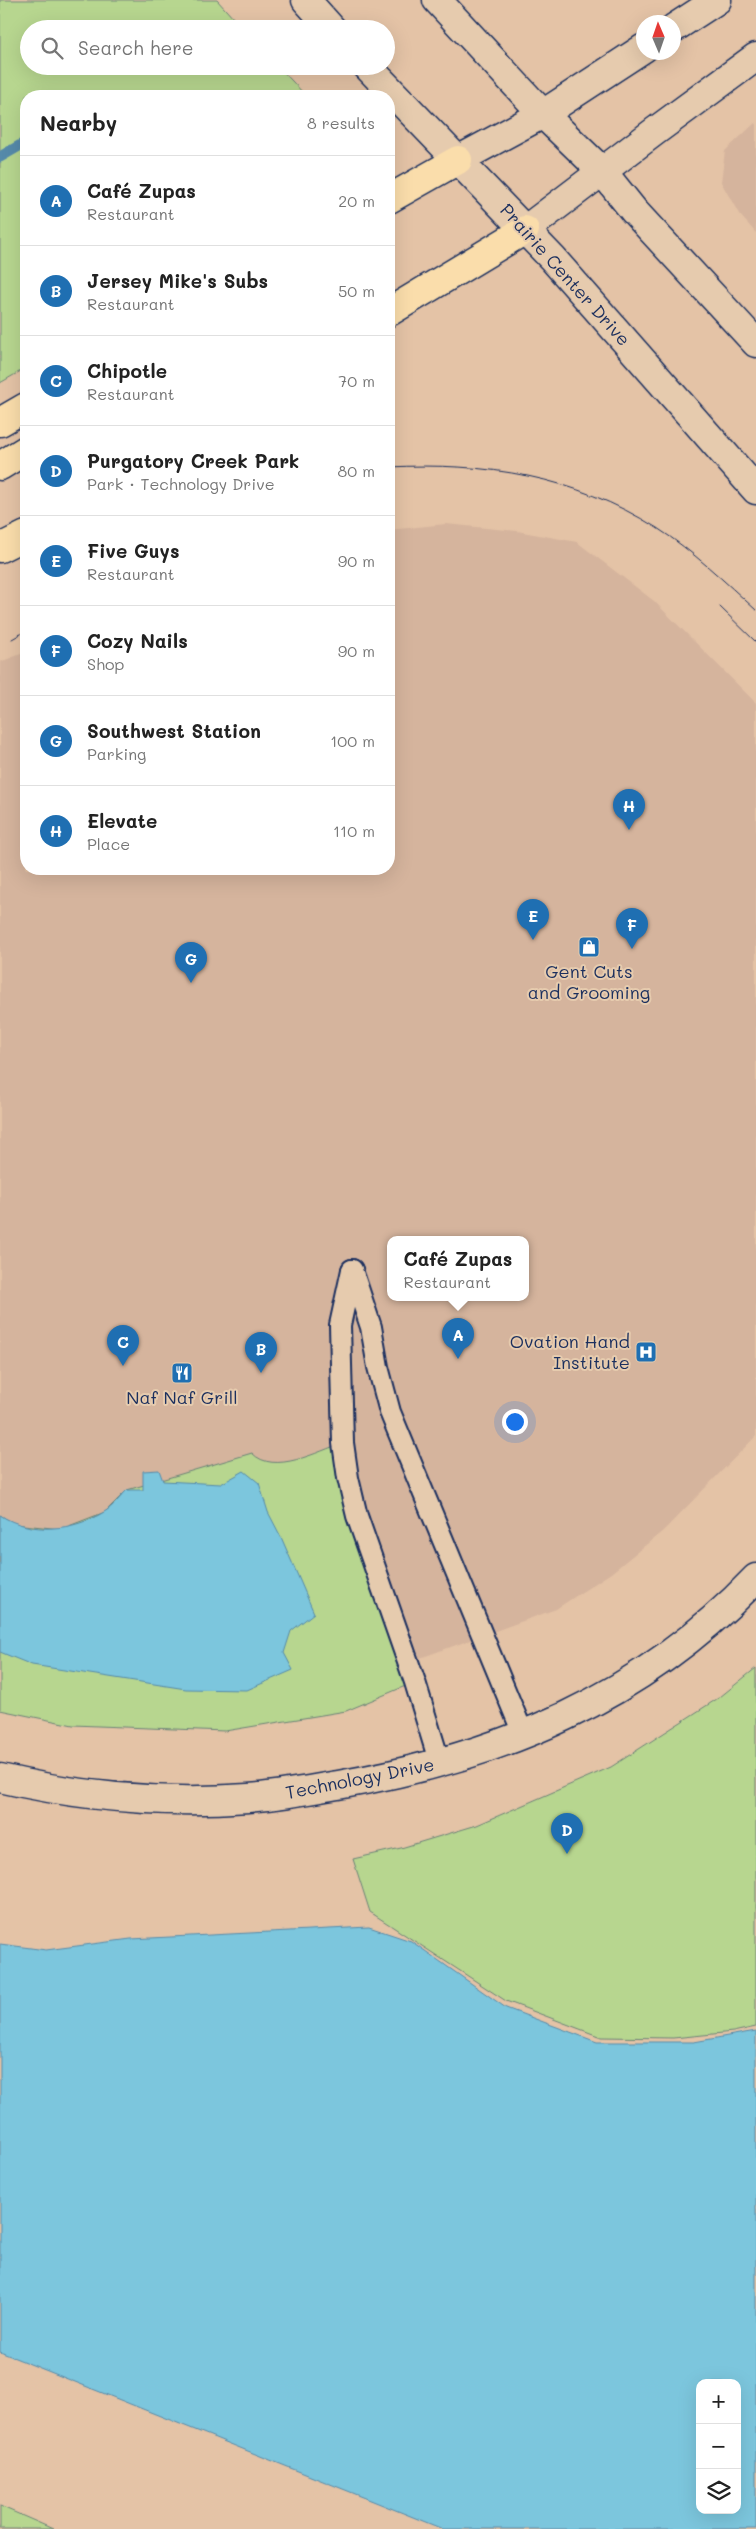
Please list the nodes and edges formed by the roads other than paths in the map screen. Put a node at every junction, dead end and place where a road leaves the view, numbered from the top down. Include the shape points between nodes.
1 (306, 0) edge
2 (437, 0) edge
3 (717, 0) edge
4 (324, 20) edge
5 (681, 23) edge
6 (636, 53) edge
7 (756, 57) edge
8 (375, 75) edge
9 (389, 90) edge
10 (395, 97) edge
11 (543, 114) junction
12 (458, 160) junction
13 (602, 171) junction
14 (395, 196) edge
15 (525, 230) junction
16 (395, 308) edge
17 (756, 343) edge
18 (20, 410) edge
19 (0, 422) edge
20 (20, 454) edge
21 (0, 466) edge
22 (756, 490) edge
23 (20, 538) edge
24 (0, 548) edge
25 (756, 1578) edge
26 (524, 1736) junction
27 (440, 1764) junction
28 (0, 1778) edge

1 - 4 main road
2 - 11 main road
3 - 5 main road
6 - 11 main road
7 - 13 main road
8 - 9 main road, Prairie Center Drive
10 - 12 main road, Prairie Center Drive
11 - 12 main road
11 - 13 main road
12 - 14 highway
12 - 15 main road, Prairie Center Drive
13 - 15 main road
13 - 17 main road via 634,211
15 - 16 highway
15 - 22 main road, Prairie Center Drive
18 - 19 highway
20 - 21 highway
23 - 24 highway
25 - 26 main road, Technology Drive via 708,1624 658,1662 604,1696
26 - 27 main road, Technology Drive
26 - 27 lane via 390,1412 371,1327 352,1270 340,1325 343,1443 348,1478 356,1516 415,1682
27 - 28 main road, Technology Drive via 399,1774 250,1798 184,1800 102,1796

